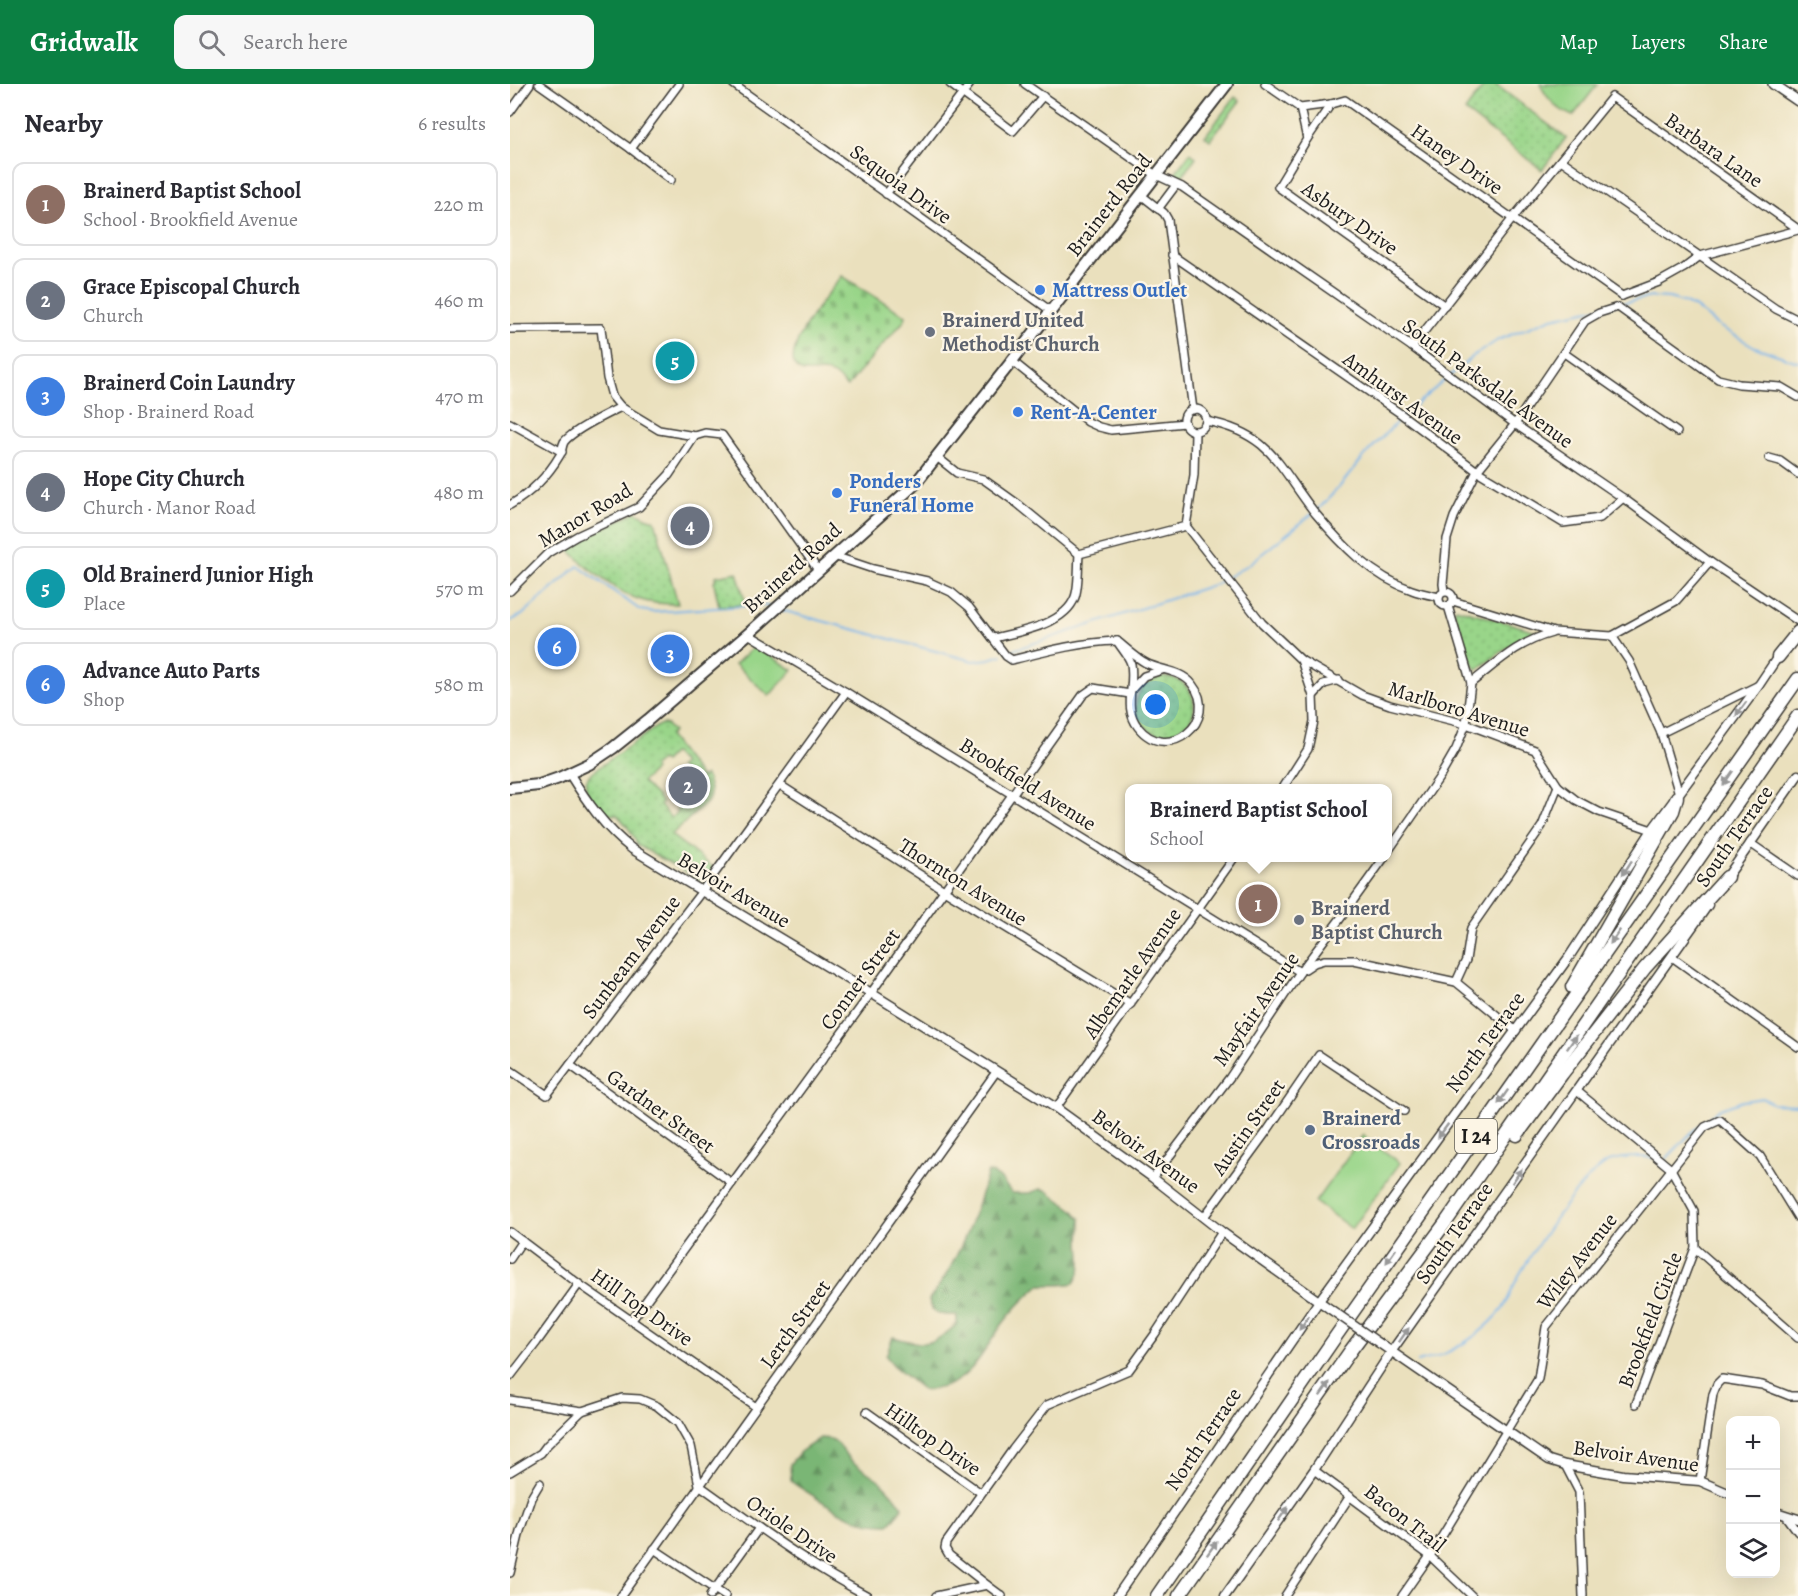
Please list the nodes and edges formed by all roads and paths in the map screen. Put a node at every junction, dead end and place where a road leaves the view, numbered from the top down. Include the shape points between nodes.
1 (530, 84) edge
2 (539, 84) edge
3 (680, 84) edge
4 (733, 84) edge
5 (950, 84) edge
6 (970, 84) edge
7 (1025, 84) edge
8 (1227, 84) edge
9 (1265, 84) edge
10 (1773, 84) edge
11 (963, 93) junction
12 (1043, 96) junction
13 (1798, 101) edge
14 (1331, 104) junction
15 (1300, 108) junction
16 (510, 112) edge
17 (1307, 139) junction
18 (631, 149) junction
19 (1560, 159) junction
20 (1156, 175) junction
21 (671, 180) dead end
22 (1176, 185) junction
23 (886, 194) junction
24 (1141, 195) junction
25 (1158, 209) junction
26 (1513, 219) junction
27 (1798, 230) edge
28 (1172, 255) junction
29 (1700, 256) junction
30 (1622, 296) junction
31 (1445, 306) junction
32 (1618, 307) junction
33 (1051, 311) junction
34 (1798, 320) edge
35 (510, 329) edge
36 (1412, 347) junction
37 (1564, 353) junction
38 (1012, 361) junction
39 (1798, 397) edge
40 (621, 407) junction
41 (1193, 410) junction
42 (1206, 421) junction
43 (510, 423) edge
44 (1185, 423) junction
45 (1515, 424) junction
46 (1195, 431) junction
47 (1677, 432) dead end
48 (695, 436) junction
49 (562, 453) junction
50 (937, 457) junction
51 (1769, 458) dead end
52 (1477, 471) junction
53 (1798, 474) edge
54 (1623, 498) junction
55 (510, 506) edge
56 (1186, 526) junction
57 (1079, 554) junction
58 (834, 556) junction
59 (1710, 562) junction
60 (818, 570) junction
61 (510, 591) edge
62 (1441, 594) junction
63 (1451, 604) junction
64 (1798, 621) edge
65 (1798, 627) edge
66 (1554, 632) junction
67 (1798, 632) edge
68 (748, 634) junction
69 (1612, 636) junction
70 (993, 638) junction
71 (1117, 641) junction
72 (1778, 657) junction
73 (1301, 660) junction
74 (1165, 669) junction
75 (1798, 679) edge
76 (1339, 680) junction
77 (1471, 683) junction
78 (1759, 685) junction
79 (846, 692) junction
80 (1130, 693) junction
81 (1313, 696) junction
82 (1798, 716) edge
83 (1466, 724) junction
84 (1661, 733) junction
85 (569, 774) junction
86 (1798, 775) edge
87 (1286, 784) edge
88 (780, 785) junction
89 (1558, 786) junction
90 (510, 788) edge
91 (1012, 794) junction
92 (1678, 795) junction
93 (1652, 830) junction
94 (1750, 843) junction
95 (1392, 846) edge
96 (1231, 862) edge
97 (1381, 862) edge
98 (1798, 876) edge
99 (1727, 877) junction
100 (944, 890) junction
101 (702, 891) junction
102 (1198, 909) junction
103 (1672, 957) junction
104 (1300, 972) junction
105 (1456, 982) junction
106 (871, 993) junction
107 (1131, 1004) junction
108 (1516, 1031) junction
109 (1798, 1047) edge
110 (1534, 1053) junction
111 (570, 1065) junction
112 (510, 1070) edge
113 (996, 1072) junction
114 (1577, 1091) junction
115 (1056, 1108) junction
116 (1404, 1111) dead end
117 (1671, 1169) junction
118 (1153, 1178) junction
119 (732, 1183) junction
120 (1798, 1216) edge
121 (1204, 1217) junction
122 (1446, 1222) junction
123 (510, 1232) edge
124 (1222, 1232) junction
125 (522, 1241) junction
126 (1695, 1248) junction
127 (510, 1259) edge
128 (579, 1284) junction
129 (1319, 1301) junction
130 (632, 1320) junction
131 (1798, 1338) edge
132 (1391, 1352) junction
133 (510, 1377) edge
134 (1798, 1396) edge
135 (510, 1400) edge
136 (1636, 1404) dead end
137 (756, 1407) junction
138 (582, 1411) junction
139 (867, 1412) dead end
140 (1508, 1432) junction
141 (1565, 1465) junction
142 (1314, 1470) junction
143 (510, 1472) edge
144 (1700, 1481) junction
145 (540, 1483) dead end
146 (699, 1485) junction
147 (1726, 1492) edge
148 (981, 1493) junction
149 (1350, 1496) junction
150 (1780, 1514) edge
151 (1787, 1517) junction
152 (1798, 1519) edge
153 (759, 1528) junction
154 (1798, 1532) edge
155 (654, 1549) junction
156 (1430, 1556) junction
157 (510, 1573) edge
158 (987, 1586) junction
159 (713, 1593) edge
160 (1226, 1595) edge
161 (621, 1596) edge
162 (725, 1596) edge
163 (868, 1596) edge
164 (936, 1596) edge
165 (1002, 1596) edge
166 (1117, 1596) edge
167 (1157, 1596) edge
168 (1179, 1596) edge
169 (1285, 1596) edge
170 (1402, 1596) edge
171 (1472, 1596) edge
172 (1583, 1596) edge

1 - 16 street
2 - 18 street
3 - 18 street
4 - 23 street, Sequoia Drive
5 - 11 street
6 - 11 street
7 - 12 street, South Parksdale Avenue
8 - 20 main road, Brainerd Road
9 - 15 street
10 - 13 main road
11 - 12 street via 1013,131
11 - 23 street
12 - 20 street, South Parksdale Avenue
14 - 15 street, Haney Drive
14 - 17 street
14 - 26 street, Haney Drive via 1345,100
15 - 17 street
17 - 31 street, Asbury Drive via 1278,187
18 - 21 street
19 - 26 street
19 - 27 street, Barbara Lane via 1612,98
19 - 29 street
20 - 22 street, South Parksdale Avenue
20 - 24 main road, Brainerd Road
22 - 25 street
22 - 36 street, South Parksdale Avenue
23 - 33 street, Sequoia Drive
24 - 25 street
24 - 33 main road, Brainerd Road
25 - 28 street via 1168,220
26 - 30 street, Haney Drive
26 - 31 street
27 - 29 street
28 - 41 street
28 - 52 street, Amhurst Avenue
29 - 30 street via 1659,282
29 - 34 street
30 - 32 street
31 - 36 street
32 - 37 street via 1584,321
32 - 39 street via 1718,379 1781,387
33 - 38 main road, Brainerd Road
35 - 40 street via 601,328 607,378 612,396
36 - 45 street, South Parksdale Avenue
37 - 45 street
37 - 47 street
38 - 44 street via 1099,428
38 - 50 main road, Brainerd Road
40 - 48 street via 659,430
40 - 49 street via 568,439 563,443
41 - 42 street via 1202,412
41 - 44 street via 1187,413
42 - 46 street via 1201,430
42 - 62 street via 1249,435 1266,447 1315,512 1367,566 1411,590
43 - 49 street
44 - 46 street
45 - 52 street
45 - 54 street, South Parksdale Avenue
46 - 56 street via 1194,475
48 - 60 street via 722,435
48 - 61 street, Manor Road via 669,475 639,507 548,553
49 - 55 street via 543,481
50 - 57 street via 957,473 983,479
50 - 58 main road, Brainerd Road via 915,484
51 - 53 street
52 - 54 street, Amhurst Avenue via 1563,523 1600,518
52 - 62 street via 1447,539
54 - 59 street, South Parksdale Avenue
56 - 57 street
56 - 73 street, Marlboro Avenue via 1262,623
57 - 70 street via 1075,596 1058,617
58 - 60 main road, Brainerd Road
58 - 70 street via 927,581 951,592 969,607
59 - 64 street, South Parksdale Avenue
59 - 69 street via 1676,601
60 - 68 main road, Brainerd Road
62 - 63 street via 1441,604
62 - 63 street via 1452,593
63 - 66 street
63 - 77 street
65 - 72 street, North Terrace
66 - 69 street
66 - 77 street via 1518,646
67 - 72 highway
68 - 79 street, Brookfield Avenue
68 - 85 main road, Brainerd Road via 640,727
69 - 84 street via 1629,661
70 - 71 street via 1012,660 1075,644
71 - 74 street via 1146,663
71 - 80 street via 1131,663
72 - 78 street, North Terrace
73 - 76 street, Marlboro Avenue
73 - 81 street, Marlboro Avenue
74 - 80 street via 1144,676
74 - 80 street via 1192,684 1198,697 1199,716 1192,730 1180,739 1159,741 1147,736 1131,717
75 -> 110 highway, I 24
76 - 81 street via 1324,684
76 - 83 street, Marlboro Avenue via 1362,695 1390,705
77 - 83 street
78 - 84 street
78 -> 92 street, North Terrace
79 - 88 street, Sunbeam Avenue
79 - 91 street, Brookfield Avenue
80 - 91 street, Conner Street via 1093,688 1083,695
81 - 87 street via 1314,721 1308,749
122 -> 82 highway, I 24
83 - 89 street, Marlboro Avenue via 1535,750
83 - 95 street via 1442,775
84 - 92 street
85 - 90 main road, Brainerd Road via 539,785
85 - 101 street, Belvoir Avenue via 599,819 620,840
86 - 94 street, South Terrace
88 - 100 street, Thornton Avenue
88 - 101 street, Sunbeam Avenue
89 - 93 street, Marlboro Avenue via 1599,812
89 - 105 street via 1542,826 1472,928 1466,960
91 - 100 street, Conner Street
91 - 102 street, Brookfield Avenue
92 - 93 street, North Terrace
92 - 110 highway via 1673,811
93 -> 108 street, North Terrace
94 - 98 street
94 - 99 street, South Terrace
96 - 102 street, Albemarle Avenue
97 - 104 street, Mayfair Avenue
99 - 103 street, South Terrace
99 - 122 highway via 1645,968
100 - 106 street, Conner Street
100 - 107 street, Thornton Avenue
101 - 106 street, Belvoir Avenue
101 - 111 street, Sunbeam Avenue
102 - 104 street, Brookfield Avenue
102 - 107 street, Albemarle Avenue
103 - 109 street
103 - 114 street, South Terrace
104 - 105 street via 1324,960 1354,960
104 - 118 street, Mayfair Avenue via 1230,1077
105 - 108 street
106 - 113 street, Belvoir Avenue
106 - 119 street, Conner Street
107 - 115 street, Albemarle Avenue
108 -> 129 street, North Terrace
110 -> 167 highway, I 24
111 - 112 street, Sunbeam Avenue via 547,1095
111 - 119 street, Gardner Street
113 - 115 street, Belvoir Avenue
113 - 137 street, Lerch Street
114 - 117 street
132 -> 114 street, South Terrace
115 - 118 street, Belvoir Avenue
116 - 121 street, Austin Street via 1319,1055
117 - 120 street, Wiley Avenue via 1705,1127 1720,1120 1761,1156
117 - 126 street via 1694,1210
117 - 140 street, Wiley Avenue via 1546,1328 1538,1379
118 - 121 street, Belvoir Avenue
119 - 130 street, Conner Street
121 - 124 street, Belvoir Avenue
168 -> 122 highway, I 24
123 - 125 street, Hill Top Drive
124 - 129 street, Belvoir Avenue
124 - 148 street via 1129,1370 1047,1405
125 - 127 street
125 - 128 street, Hill Top Drive
126 - 131 street
126 - 136 street, Brookfield Circle
128 - 130 street, Hill Top Drive
128 - 133 street
129 - 132 street, Belvoir Avenue, bridge
129 -> 166 street, North Terrace
130 - 137 street, Hill Top Drive
132 - 140 street, Belvoir Avenue
132 - 142 street, South Terrace
134 - 144 street via 1722,1378 1713,1394
135 - 138 street
137 - 146 street, Lerch Street
138 - 143 street via 542,1453
138 - 146 street via 622,1398 640,1399 657,1406 678,1423 691,1446
139 - 148 street, Hilltop Drive
140 - 141 street, Belvoir Avenue via 1549,1460
140 - 156 street, Wiley Avenue
141 - 144 street, Belvoir Avenue
141 - 172 street via 1579,1491
142 - 149 street, Bacon Trail
160 -> 142 street, South Terrace
144 - 147 street, Belvoir Avenue
145 - 157 street via 527,1509
146 - 153 street, Oriole Drive
146 - 155 street, Lerch Street
148 - 158 street via 945,1548
149 - 156 street, Bacon Trail
149 - 169 street
150 - 151 street
151 - 152 street
151 - 154 street
153 - 159 street
153 - 163 street, Oriole Drive
155 - 159 street
155 - 161 street, Lerch Street
156 - 170 street, Wiley Avenue
156 - 171 street, Bacon Trail
158 - 164 street
158 - 165 street
159 - 162 street

